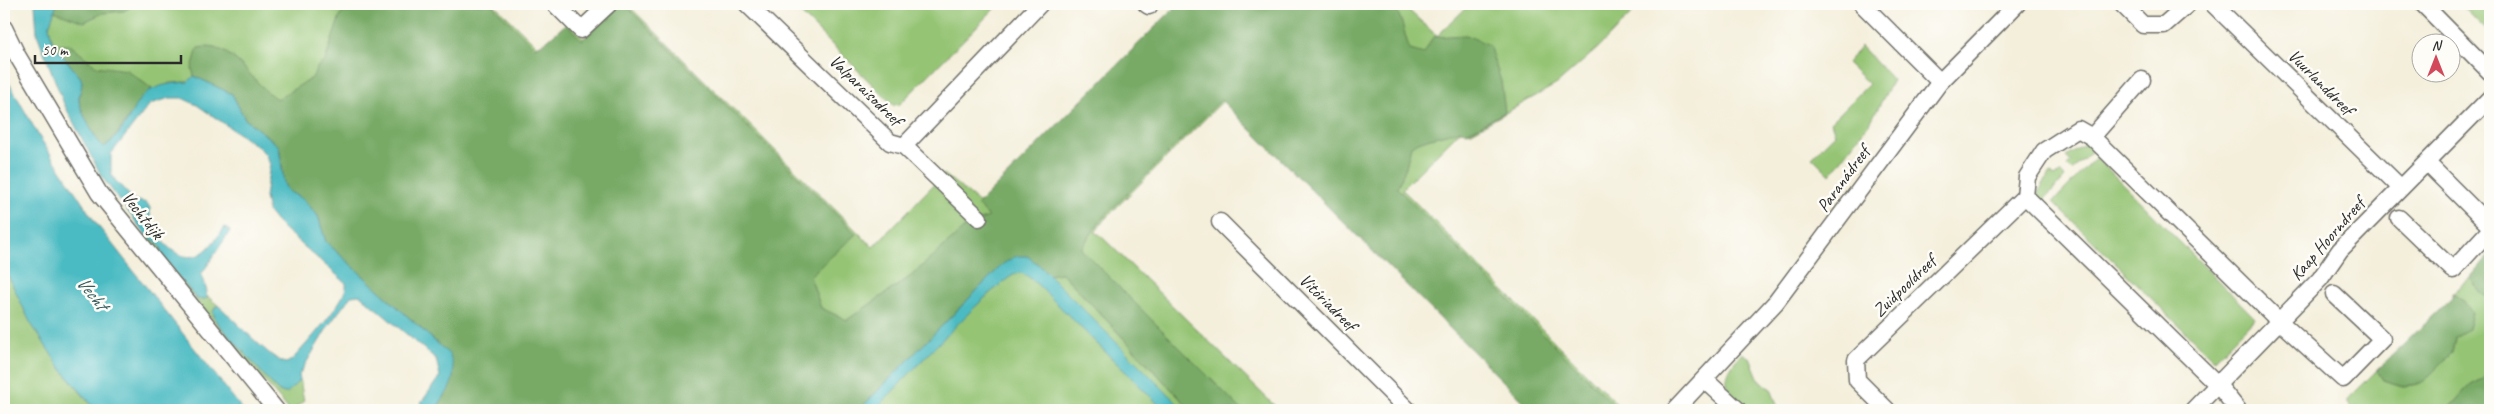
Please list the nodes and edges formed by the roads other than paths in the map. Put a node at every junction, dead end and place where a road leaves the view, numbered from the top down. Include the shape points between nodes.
1 (555, 4) edge
2 (609, 4) edge
3 (747, 4) edge
4 (1040, 4) edge
5 (1862, 4) edge
6 (2017, 4) edge
7 (2122, 4) edge
8 (2188, 4) edge
9 (2213, 4) edge
10 (2423, 4) edge
11 (4, 28) edge
12 (2490, 72) edge
13 (2142, 80) dead end
14 (1940, 82) junction
15 (2490, 98) edge
16 (2092, 137) junction
17 (904, 146) junction
18 (2427, 162) junction
19 (2401, 188) junction
20 (2025, 196) junction
21 (979, 218) dead end
22 (2399, 218) dead end
23 (1220, 222) dead end
24 (2490, 228) edge
25 (2334, 294) dead end
26 (2280, 322) junction
27 (1704, 379) junction
28 (2218, 385) junction
29 (276, 410) edge
30 (1408, 410) edge
31 (1675, 410) edge
32 (1738, 410) edge
33 (1887, 410) edge
34 (2193, 410) edge
35 (2238, 410) edge

1 - 2 street via 581,30
3 - 17 street, Valparaisodreef via 890,142
4 - 17 street, Valparaisodreef
5 - 14 street
6 - 14 street, Paranádreef
7 - 8 street via 2143,24 2164,25
9 - 19 street, Vuurlanddreef
10 - 12 street
11 - 29 street, Vechtdijk via 17,56 99,193
13 - 16 street
14 - 27 street, Paranádreef via 1776,302
15 - 18 street, Kaap Hoorndreef
16 - 20 street via 2078,129 2044,151 2027,176
16 - 26 street
17 - 21 street
18 - 19 street, Kaap Hoorndreef
18 - 24 street
19 - 26 street, Kaap Hoorndreef via 2340,250 2320,279
20 - 28 street
20 - 33 street, Zuidpooldreef via 1856,360 1857,380
22 - 24 street via 2453,270
23 - 30 street, Vitóriadreef
25 - 26 street via 2382,339 2343,379
26 - 28 street, Kaap Hoorndreef
27 - 31 street, Paranádreef
27 - 32 street
28 - 34 street, Kaap Hoorndreef
28 - 35 street

